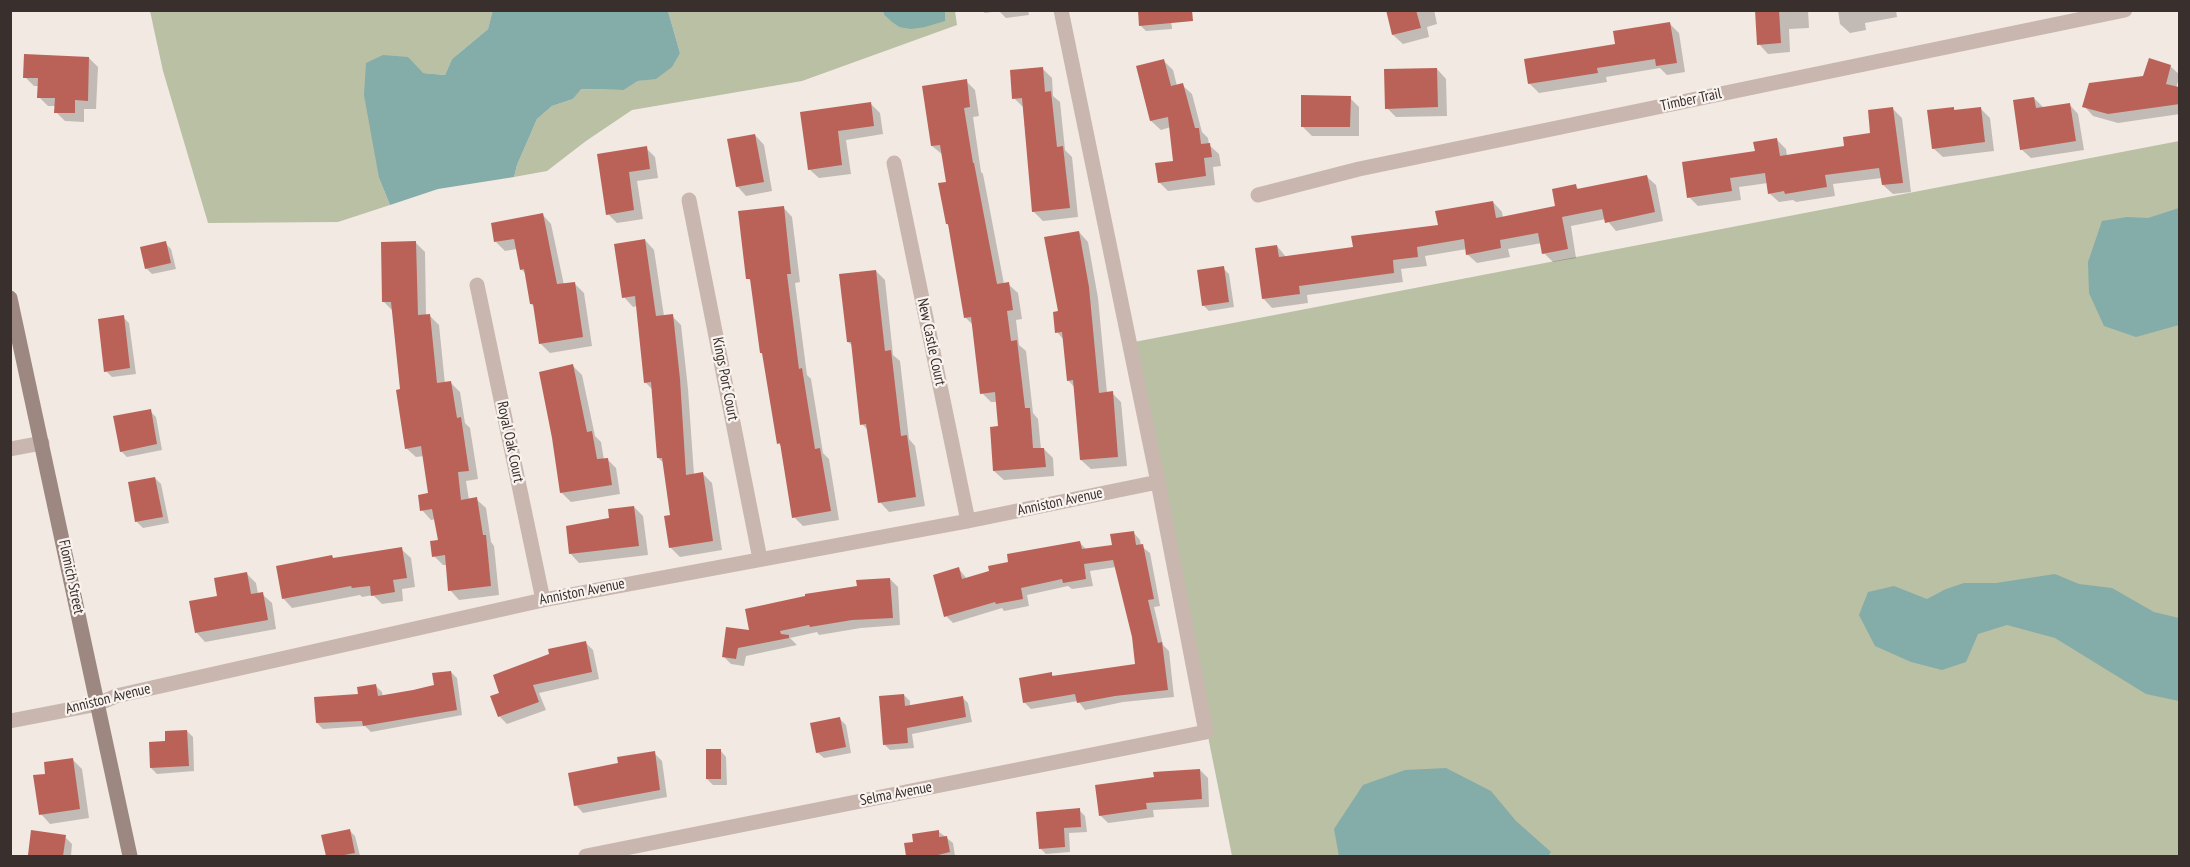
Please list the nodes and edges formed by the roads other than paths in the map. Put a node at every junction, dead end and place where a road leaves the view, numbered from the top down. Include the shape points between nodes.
1 (1061, 10) edge
2 (2125, 10) edge
3 (894, 163) dead end
4 (1258, 195) dead end
5 (689, 200) dead end
6 (477, 285) dead end
7 (10, 298) edge
8 (42, 443) junction
9 (10, 449) edge
10 (1158, 482) junction
11 (968, 521) junction
12 (760, 559) junction
13 (543, 600) junction
14 (98, 704) junction
15 (10, 721) edge
16 (130, 856) edge
17 (586, 856) edge

1 - 10 street
2 - 4 street, Timber Trail via 1359,169
3 - 11 street, New Castle Court
5 - 12 street, Kings Port Court
6 - 13 street, Royal Oak Court
7 - 8 street, Flomich Street
8 - 9 street
8 - 14 street, Flomich Street
10 - 11 street, Anniston Avenue
10 - 17 street, Selma Avenue via 1206,732
11 - 12 street, Anniston Avenue
12 - 13 street, Anniston Avenue
13 - 14 street, Anniston Avenue via 116,696
14 - 15 street, Anniston Avenue
14 - 16 street, Flomich Street

